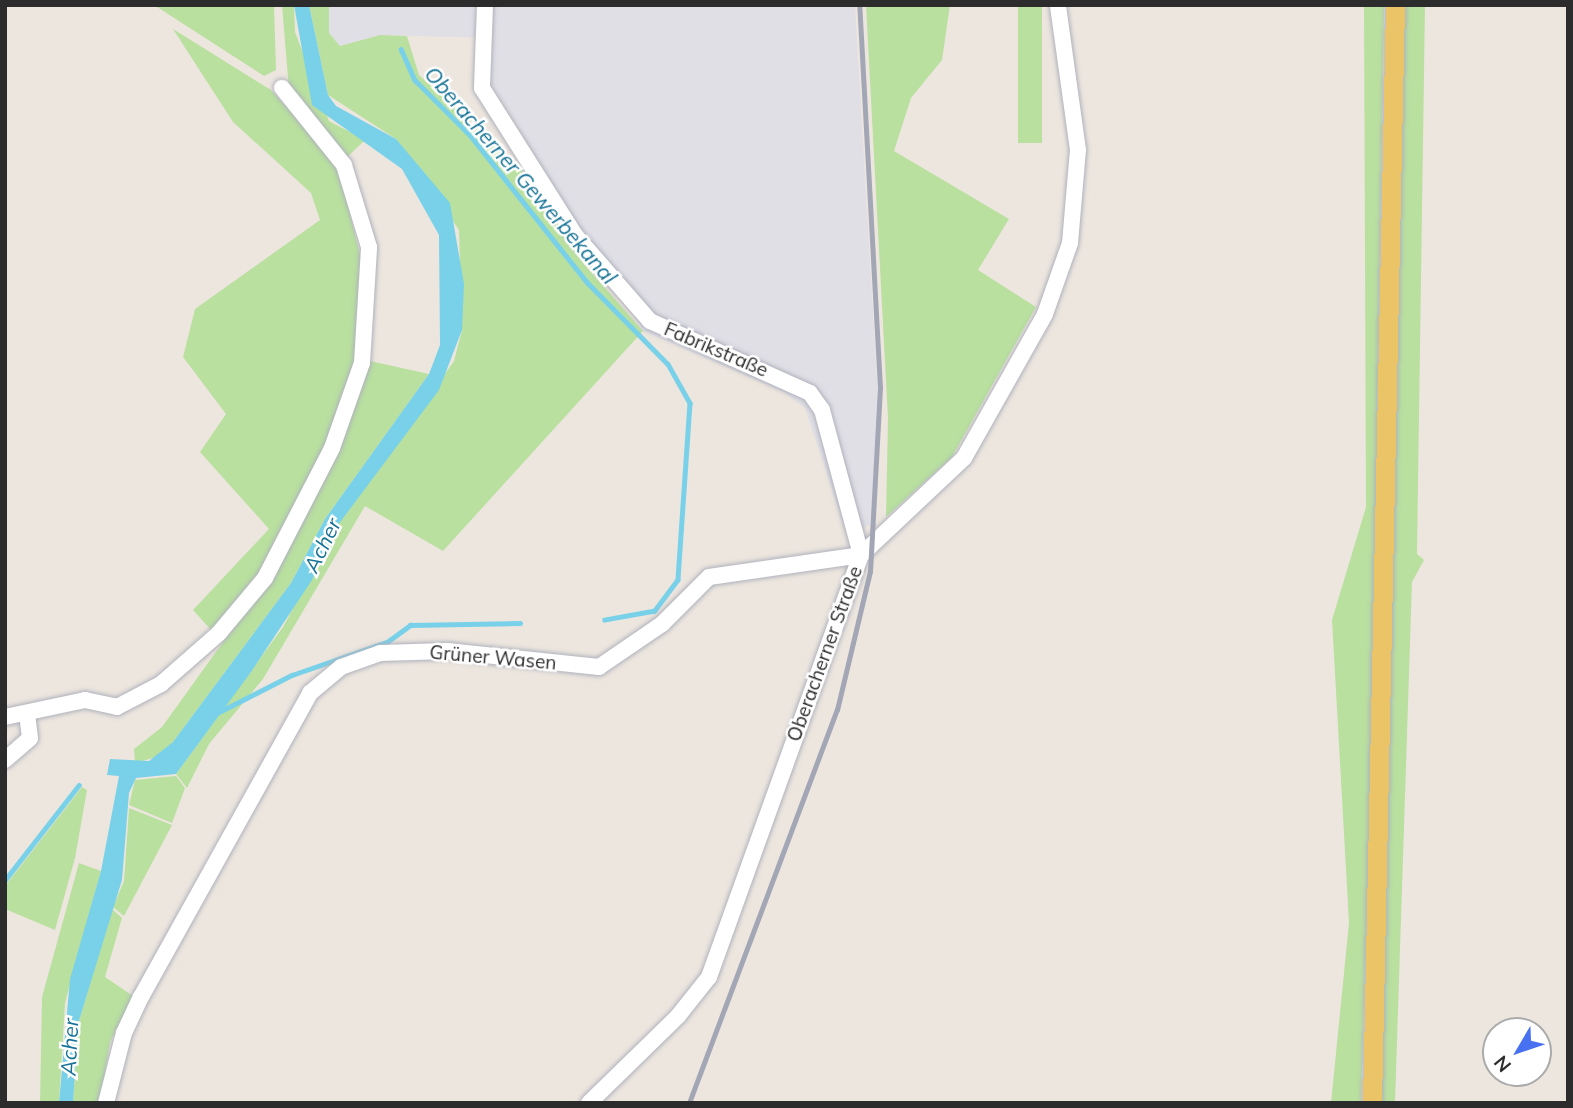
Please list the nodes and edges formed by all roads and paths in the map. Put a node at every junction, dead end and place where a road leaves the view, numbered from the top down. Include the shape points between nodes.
1 (485, 5) edge
2 (1058, 5) edge
3 (1395, 5) edge
4 (282, 88) dead end
5 (861, 555) junction
6 (27, 714) junction
7 (5, 717) edge
8 (6, 753) edge
9 (106, 1103) edge
10 (589, 1103) edge
11 (1372, 1103) edge

1 - 5 street, Fabrikstraße via 482,88 575,235 650,321 810,393 822,410
2 - 5 street, Oberacherner Straße via 1078,150 1060,278 1026,354 964,458
3 - 11 main road
4 - 6 street via 344,165 369,247 362,363 294,528 265,578 219,633 161,684 117,707 85,700
5 - 9 street, Grüner Wasen via 709,577 662,624 598,667 447,651 380,653 341,667 310,693 141,997 124,1033
5 - 10 street, Oberacherner Straße via 709,977 678,1016
6 - 7 street
6 - 8 street via 30,738

